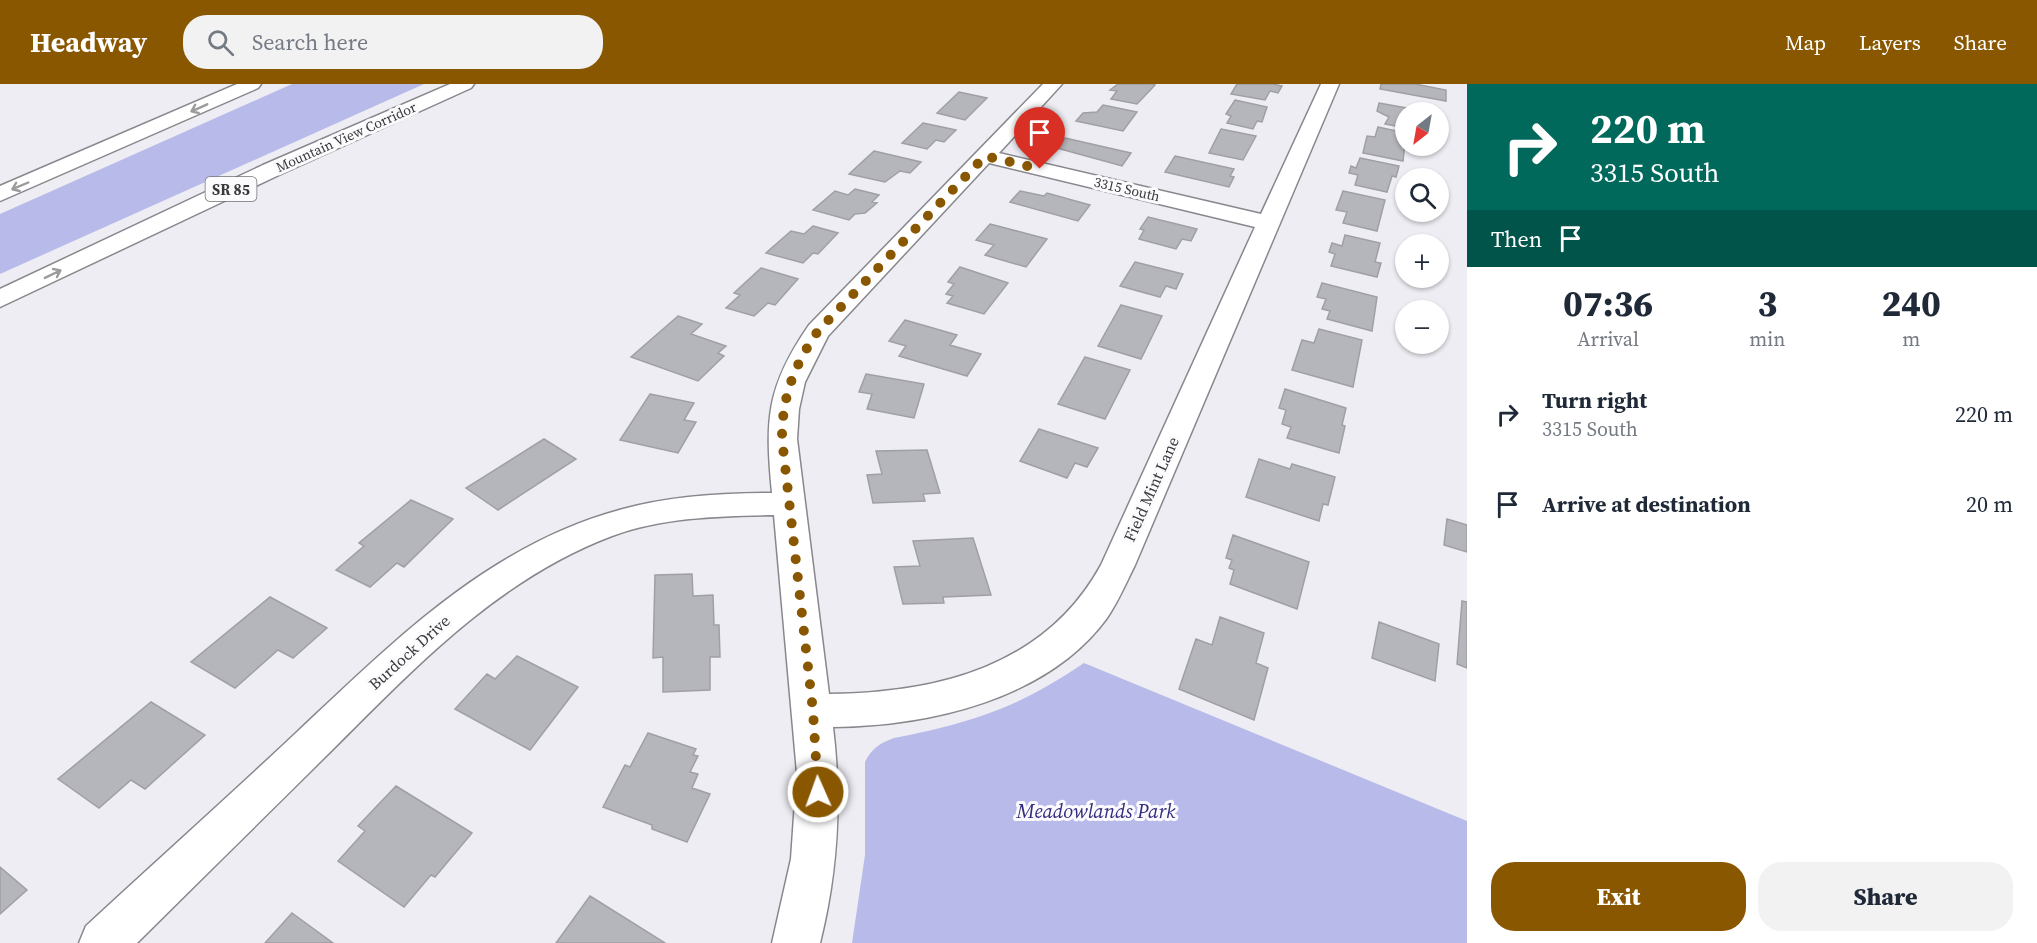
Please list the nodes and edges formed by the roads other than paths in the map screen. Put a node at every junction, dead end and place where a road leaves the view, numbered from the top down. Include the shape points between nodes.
1 (252, 84) edge
2 (465, 84) edge
3 (1053, 84) edge
4 (1330, 84) edge
5 (985, 156) junction
6 (0, 194) edge
7 (1269, 223) junction
8 (0, 299) edge
9 (789, 504) junction
10 (813, 711) junction
11 (103, 943) edge
12 (796, 943) edge

1 -> 6 main road
8 -> 2 main road, Mountain View Corridor / SR 85 via 271,170
3 - 5 main road
4 - 7 main road, Field Mint Lane
5 - 7 main road, 3315 South
5 - 9 main road via 818,331 800,360 782,410
7 - 10 main road, Field Mint Lane via 1118,564 1093,608 1075,629 1022,667 955,695 917,705
9 - 10 main road
9 - 11 main road, Burdock Drive via 703,506 603,526 552,546 502,575 396,662
10 - 12 main road via 818,828 814,869

